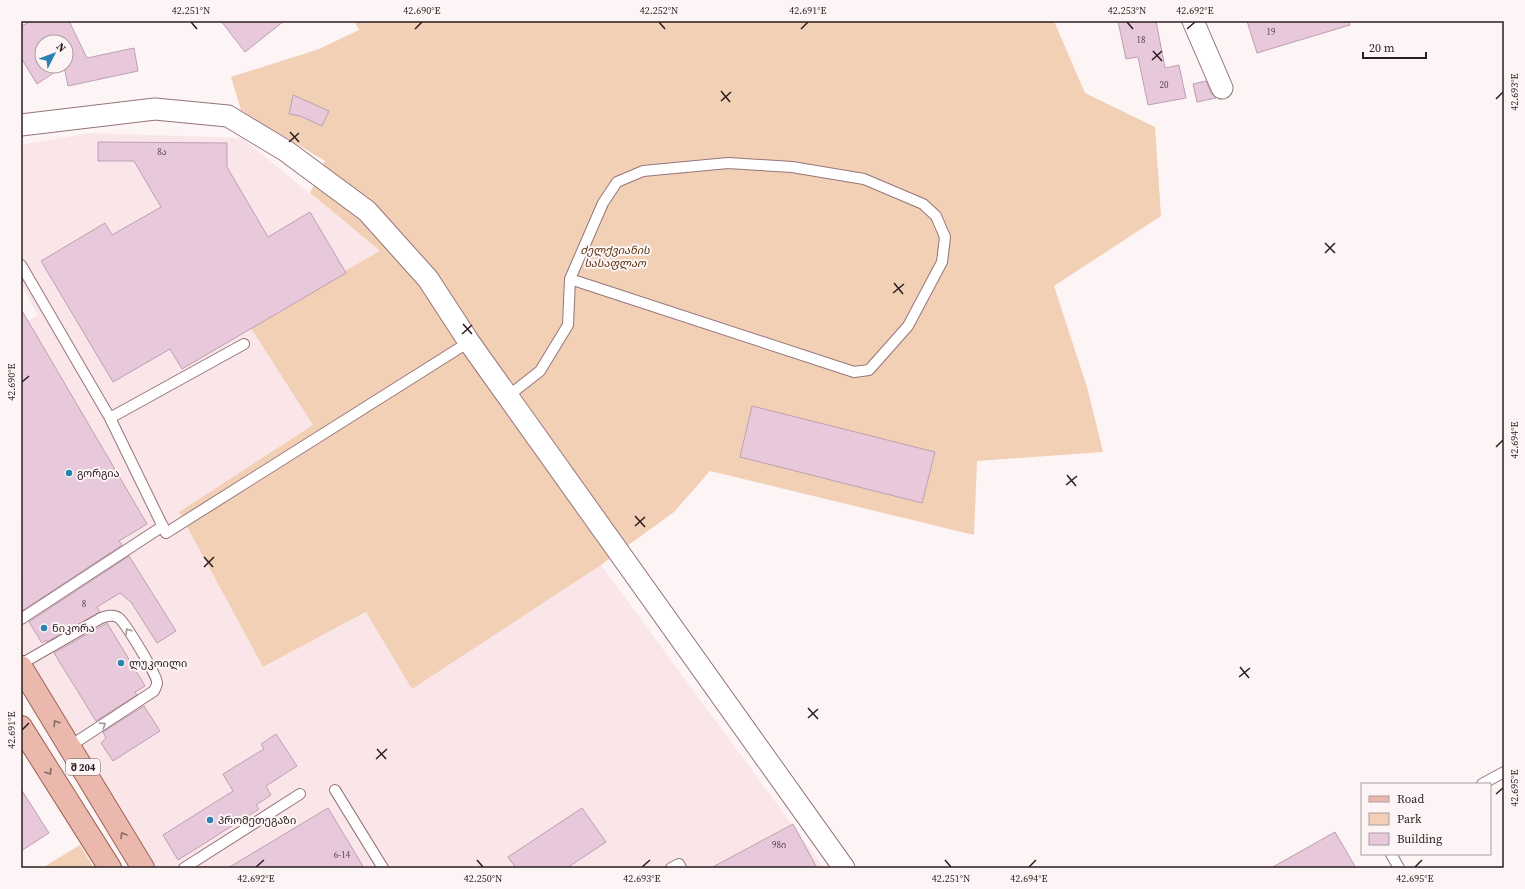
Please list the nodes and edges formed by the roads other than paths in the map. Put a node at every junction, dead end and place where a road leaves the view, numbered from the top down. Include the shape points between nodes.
1 (1193, 21) edge
2 (1222, 88) dead end
3 (21, 125) edge
4 (21, 265) edge
5 (570, 279) junction
6 (469, 342) junction
7 (244, 344) dead end
8 (508, 396) junction
9 (110, 418) junction
10 (163, 526) junction
11 (21, 619) edge
12 (21, 665) edge
13 (21, 727) edge
14 (70, 746) junction
15 (1504, 772) edge
16 (1484, 783) edge
17 (335, 790) dead end
18 (300, 794) dead end
19 (1392, 855) edge
20 (110, 868) edge
21 (143, 868) edge
22 (184, 868) edge
23 (383, 868) edge
24 (671, 868) edge
25 (681, 868) edge
26 (844, 868) edge
27 (1399, 868) edge

1 - 2 street
3 - 6 street via 154,109 228,116 286,151 367,211 428,279
4 - 9 lane
5 - 5 lane via 603,203 617,182 643,171 728,163 792,167 864,179 923,204 936,216 945,237 942,262 908,326 869,370 854,372
5 - 8 lane via 568,324 540,370
6 - 8 street
6 - 10 lane via 166,533
7 - 9 lane
8 - 26 street
9 - 10 lane
10 - 11 lane
14 -> 12 main road, შ 204
14 -> 12 lane via 154,691 158,682 154,671 124,625 118,618 110,615
13 -> 20 main road, შ 204
21 -> 14 main road, შ 204
15 - 16 lane
17 - 23 lane
18 - 22 lane
19 - 27 lane
24 - 25 lane via 679,864

